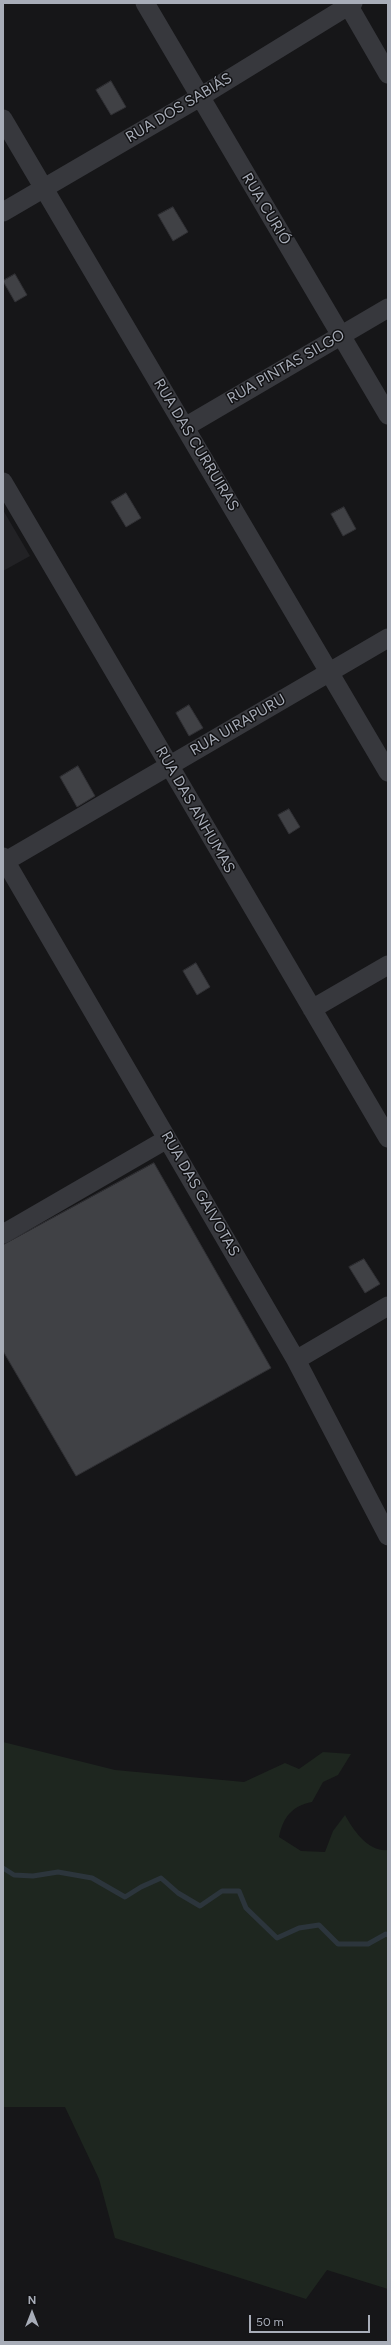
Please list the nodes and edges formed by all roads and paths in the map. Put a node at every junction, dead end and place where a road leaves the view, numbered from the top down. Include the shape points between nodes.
1 (145, 3) edge
2 (350, 4) edge
3 (388, 74) edge
4 (200, 97) junction
5 (3, 119) edge
6 (44, 188) junction
7 (3, 212) edge
8 (388, 308) edge
9 (341, 336) junction
10 (388, 415) edge
11 (185, 427) junction
12 (3, 482) edge
13 (388, 638) edge
14 (329, 672) junction
15 (170, 766) junction
16 (388, 772) edge
17 (4, 859) edge
18 (388, 965) edge
19 (312, 1009) junction
20 (388, 1138) edge
21 (168, 1139) junction
22 (3, 1234) edge
23 (388, 1306) edge
24 (296, 1360) junction
25 (388, 1536) edge

1 - 4 street, RUA CURIÓ
2 - 3 street
2 - 4 street, RUA DOS SABIÁS
4 - 6 street, RUA DOS SABIÁS
4 - 9 street, RUA CURIÓ
5 - 6 street, RUA DAS CURRUIRAS
6 - 7 street, RUA DOS SABIÁS
6 - 11 street, RUA DAS CURRUIRAS
8 - 9 street, RUA PINTAS SILGO
9 - 10 street, RUA CURIÓ
9 - 11 street, RUA PINTAS SILGO
11 - 14 street, RUA DAS CURRUIRAS
12 - 15 street, RUA DAS ANHUMAS
13 - 14 street, RUA UIRAPURU
14 - 15 street, RUA UIRAPURU
14 - 16 street, RUA DAS CURRUIRAS
15 - 17 street, RUA UIRAPURU
15 - 19 street, RUA DAS ANHUMAS
17 - 21 street, RUA DAS GAIVOTAS
18 - 19 street
19 - 20 street, RUA DAS ANHUMAS
21 - 22 street
21 - 24 street, RUA DAS GAIVOTAS
23 - 24 street
24 - 25 street, RUA DAS GAIVOTAS

